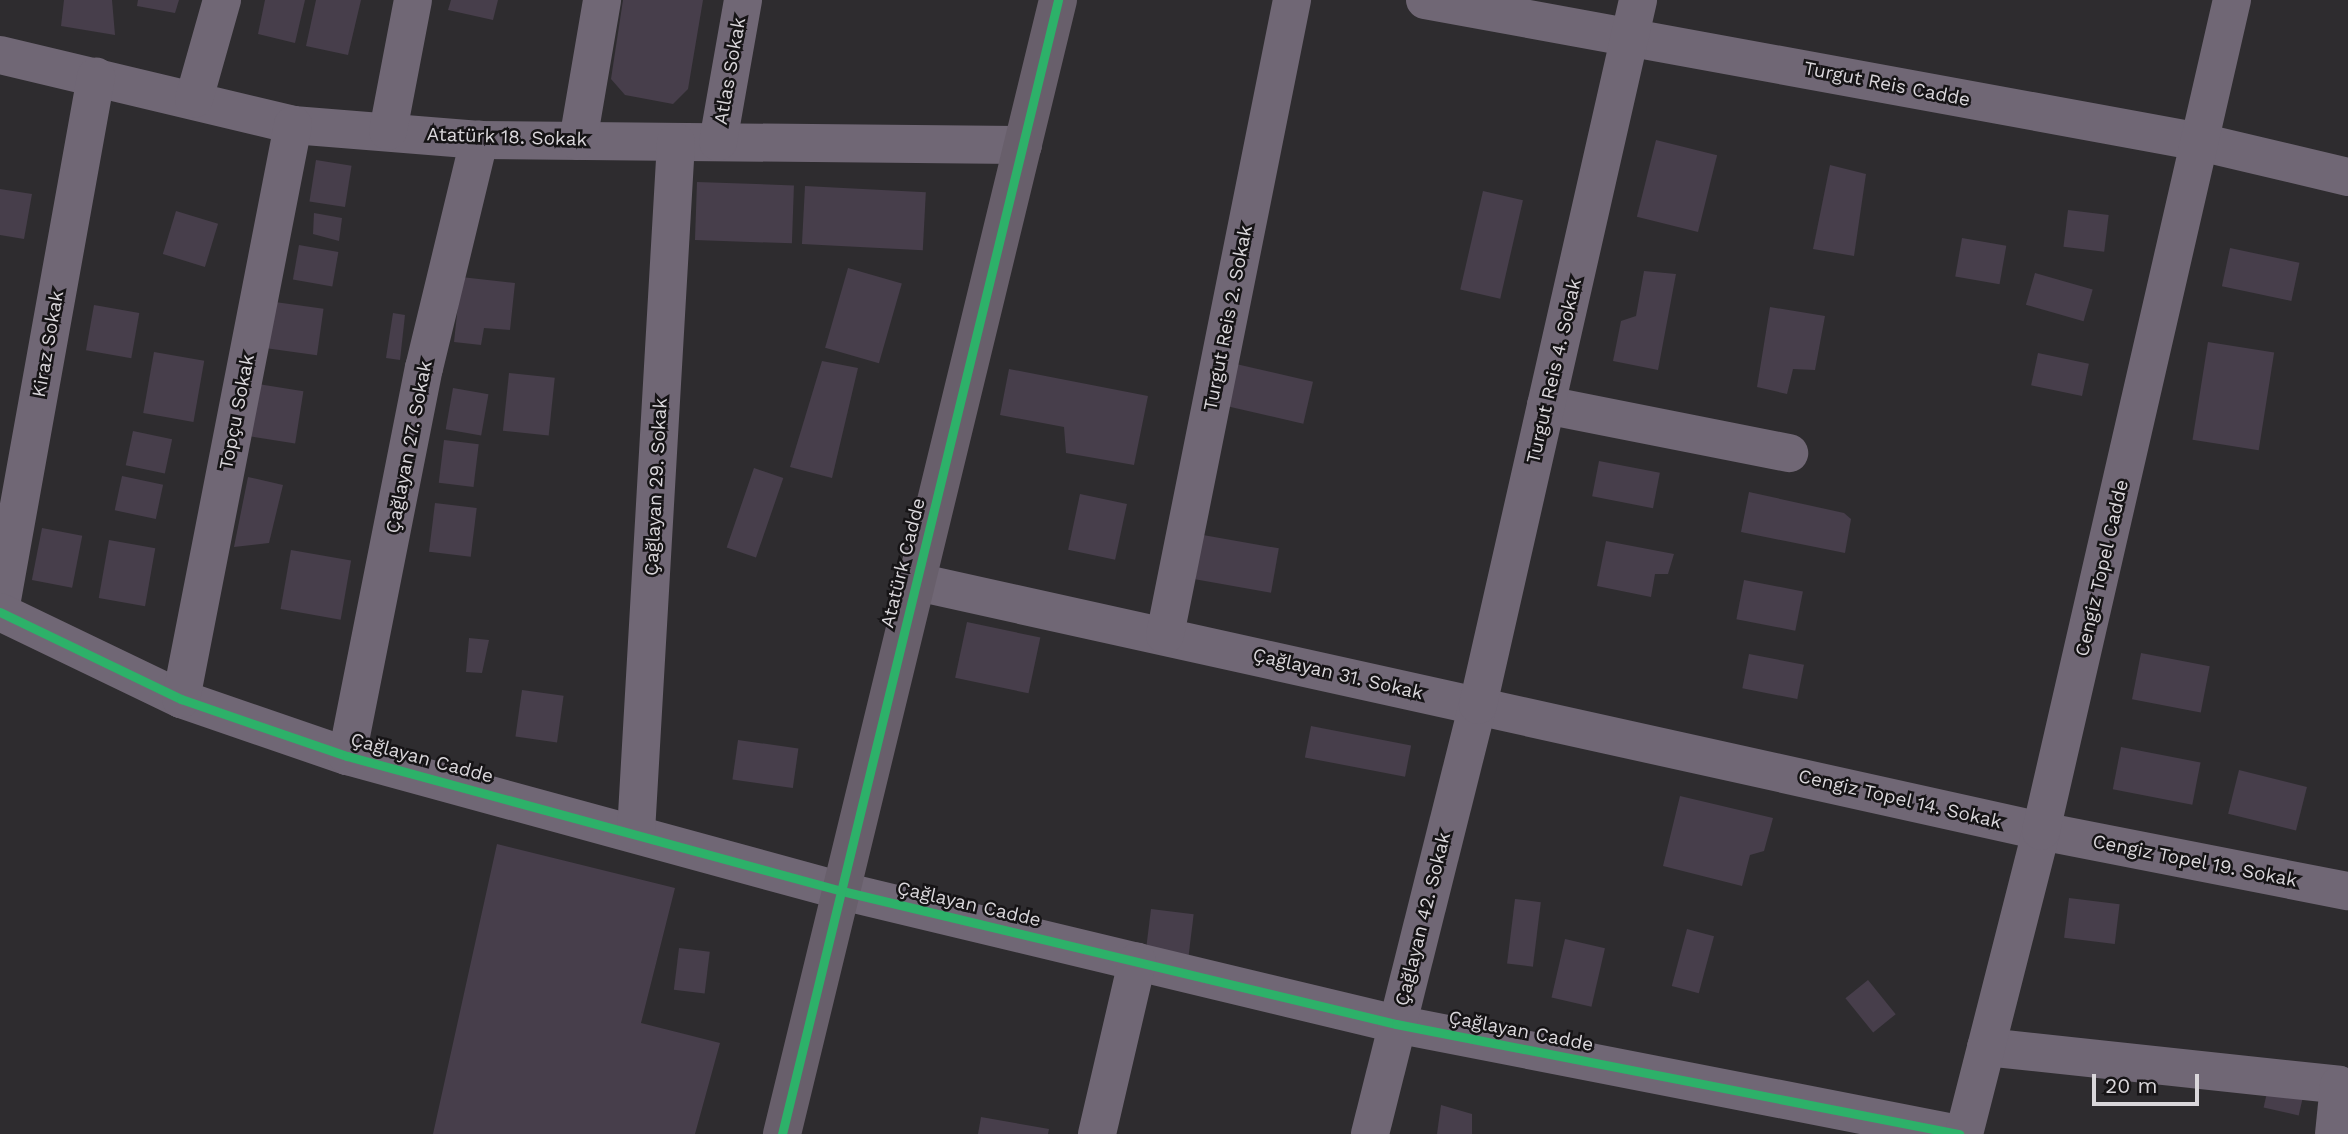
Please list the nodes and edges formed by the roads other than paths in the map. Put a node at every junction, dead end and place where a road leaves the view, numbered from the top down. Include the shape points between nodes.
1 (222, 0) edge
2 (413, 0) edge
3 (601, 0) edge
4 (743, 0) edge
5 (1058, 0) edge
6 (1292, 0) edge
7 (1425, 0) edge
8 (2232, 0) edge
9 (1634, 18) edge
10 (0, 55) edge
11 (96, 77) junction
12 (194, 99) junction
13 (293, 125) junction
14 (388, 131) junction
15 (479, 140) junction
16 (578, 141) junction
17 (676, 142) junction
18 (718, 142) junction
19 (2200, 142) junction
20 (1023, 145) junction
21 (2348, 177) edge
22 (1546, 405) junction
23 (1789, 453) dead end
24 (917, 582) junction
25 (0, 611) edge
26 (1165, 635) junction
27 (181, 699) junction
28 (1478, 705) junction
29 (347, 756) junction
30 (1759, 768) joint
31 (2041, 831) junction
32 (636, 832) junction
33 (2348, 890) edge
34 (842, 891) junction
35 (1138, 962) junction
36 (1396, 1024) junction
37 (1986, 1047) junction
38 (782, 1134) edge
39 (1097, 1134) edge
40 (1370, 1134) edge
41 (1961, 1134) edge
42 (2334, 1134) edge

1 - 12 street
2 - 14 street
3 - 16 street
4 - 18 street, Atlas Sokak
5 - 20 main road, Atatürk Cadde
6 - 26 street, Turgut Reis 2. Sokak
7 - 9 street, Turgut Reis Cadde
8 - 19 street, Cengiz Topel Cadde
9 - 19 street, Turgut Reis Cadde
9 - 22 street, Turgut Reis 4. Sokak
10 - 11 street, Atatürk 18. Sokak
11 - 12 street, Atatürk 18. Sokak
11 - 25 street, Kiraz Sokak
12 - 13 street, Atatürk 18. Sokak
13 - 14 street, Atatürk 18. Sokak
13 - 27 street, Topçu Sokak
14 - 15 street, Atatürk 18. Sokak
15 - 16 street, Atatürk 18. Sokak
15 - 29 street, Çağlayan 27. Sokak via 424,368
16 - 17 street, Atatürk 18. Sokak
17 - 18 street, Atatürk 18. Sokak
17 - 32 street, Çağlayan 29. Sokak
18 - 20 street, Atatürk 18. Sokak
19 - 21 street, Turgut Reis Cadde
19 - 31 street, Cengiz Topel Cadde
20 - 24 main road, Atatürk Cadde
22 - 23 street
22 - 28 street, Turgut Reis 4. Sokak
24 - 26 street, Çağlayan 31. Sokak
24 - 34 main road, Atatürk Cadde
25 - 27 street, Çağlayan Cadde
26 - 28 street, Çağlayan 31. Sokak
27 - 29 street, Çağlayan Cadde
28 - 30 street, Çağlayan 31. Sokak
28 - 36 street, Çağlayan 42. Sokak
29 - 32 street, Çağlayan Cadde
30 - 31 street, Cengiz Topel 14. Sokak
31 - 33 street, Cengiz Topel 19. Sokak
31 - 37 street, Cengiz Topel Cadde
32 - 34 street, Çağlayan Cadde
34 - 35 street, Çağlayan Cadde
34 - 38 main road, Atatürk Cadde
35 - 36 street, Çağlayan Cadde
35 - 39 street
36 - 40 street, Çağlayan 42. Sokak
36 - 41 street, Çağlayan Cadde
37 - 41 street, Cengiz Topel Cadde
37 - 42 street via 2339,1084

